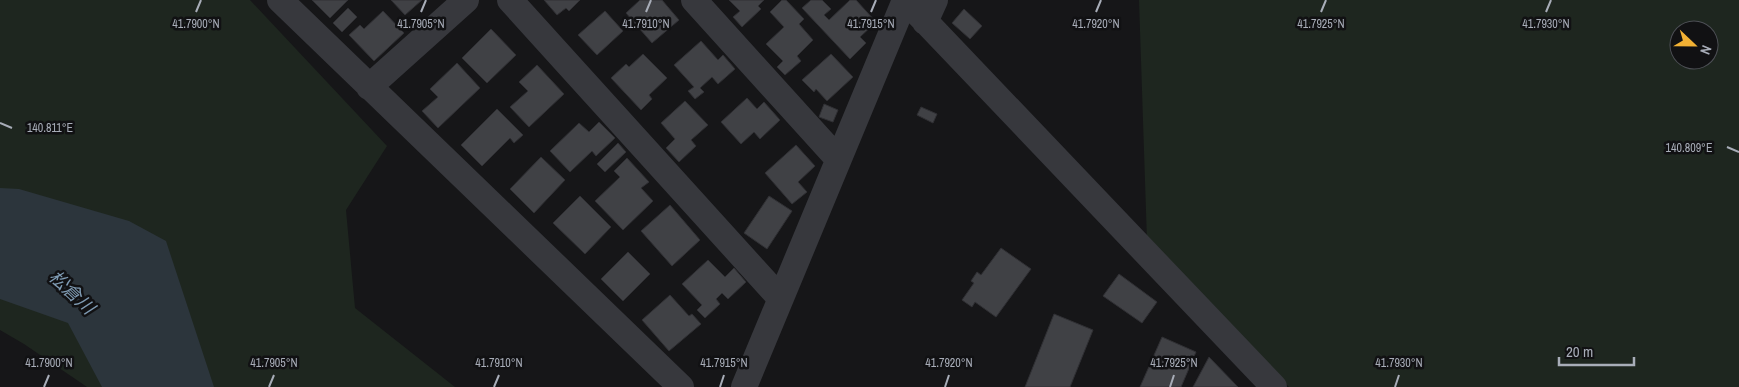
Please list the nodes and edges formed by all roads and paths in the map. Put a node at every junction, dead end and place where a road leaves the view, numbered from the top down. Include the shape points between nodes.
1 (280, 0) edge
2 (466, 0) edge
3 (510, 0) edge
4 (694, 0) edge
5 (905, 0) edge
6 (930, 11) edge
7 (369, 87) junction
8 (838, 159) junction
9 (780, 298) junction
10 (681, 387) edge
11 (744, 387) edge
12 (1274, 387) edge

1 - 7 street
2 - 7 street
3 - 9 street
4 - 8 street
5 - 6 street
5 - 8 street
6 - 12 street
7 - 10 street
8 - 9 street
9 - 11 street

